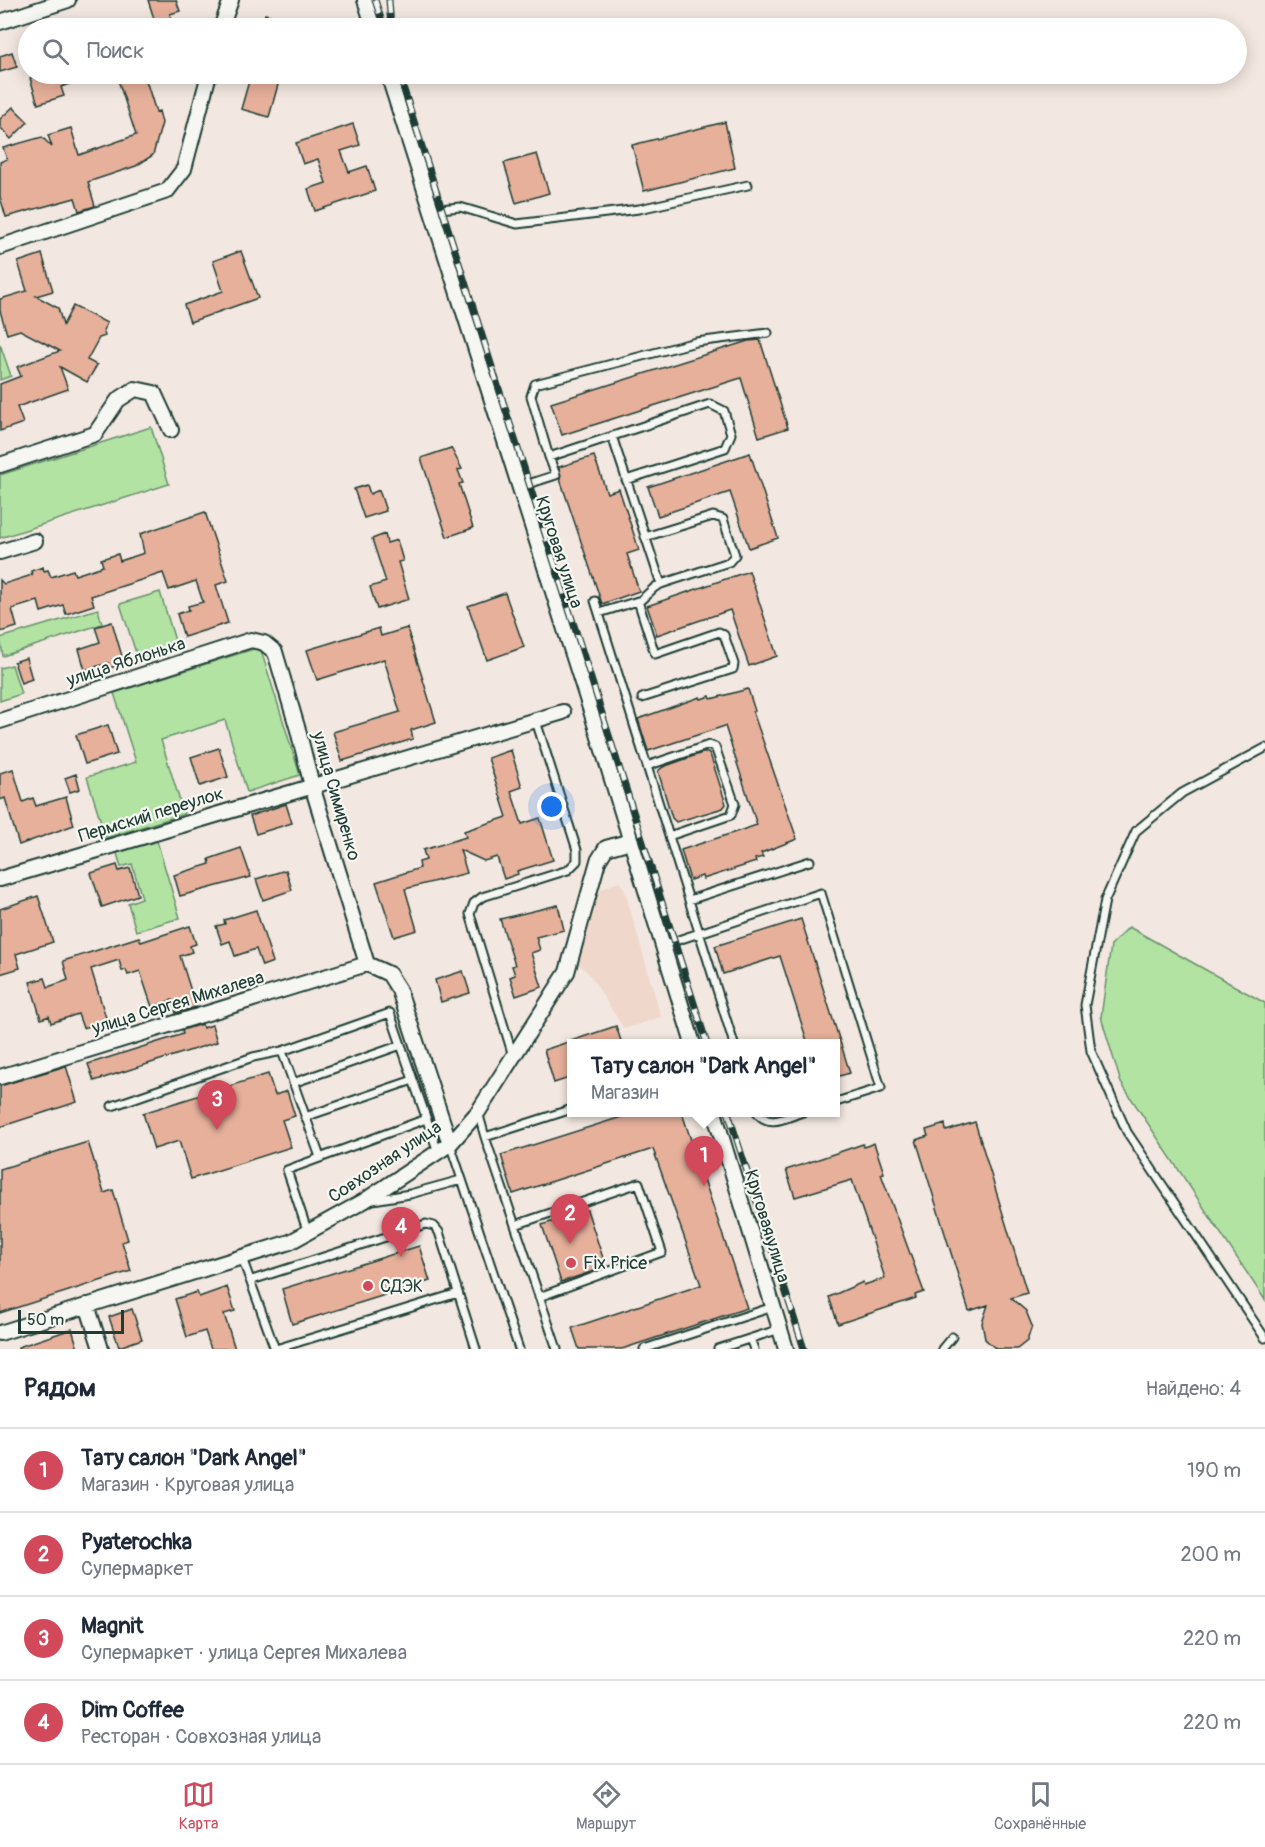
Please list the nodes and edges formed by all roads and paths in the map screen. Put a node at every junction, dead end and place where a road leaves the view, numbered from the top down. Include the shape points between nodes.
1 (68, 0) edge
2 (231, 0) edge
3 (365, 0) edge
4 (225, 18) edge
5 (371, 18) edge
6 (0, 22) edge
7 (206, 84) edge
8 (391, 84) edge
9 (748, 185) dead end
10 (430, 210) junction
11 (0, 247) edge
12 (768, 333) dead end
13 (171, 430) dead end
14 (612, 436) junction
15 (549, 457) junction
16 (0, 465) edge
17 (626, 480) junction
18 (519, 487) junction
19 (645, 537) junction
20 (35, 541) dead end
21 (0, 552) edge
22 (661, 584) junction
23 (595, 601) dead end
24 (638, 601) junction
25 (599, 613) junction
26 (264, 642) joint
27 (642, 698) dead end
28 (563, 712) dead end
29 (536, 721) junction
30 (0, 722) edge
31 (1265, 748) edge
32 (647, 766) junction
33 (312, 786) junction
34 (669, 836) junction
35 (631, 841) junction
36 (810, 861) dead end
37 (0, 879) edge
38 (689, 900) junction
39 (699, 933) junction
40 (663, 945) junction
41 (367, 964) junction
42 (691, 1039) edge
43 (732, 1039) edge
44 (400, 1045) junction
45 (282, 1051) junction
46 (514, 1058) junction
47 (0, 1077) edge
48 (413, 1080) junction
49 (293, 1083) junction
50 (840, 1101) edge
51 (112, 1106) dead end
52 (567, 1111) edge
53 (478, 1112) junction
54 (306, 1117) junction
55 (715, 1117) edge
56 (760, 1117) edge
57 (790, 1117) edge
58 (426, 1119) junction
59 (485, 1137) junction
60 (444, 1148) junction
61 (320, 1157) junction
62 (461, 1180) junction
63 (364, 1201) junction
64 (515, 1225) junction
65 (308, 1233) junction
66 (242, 1258) junction
67 (252, 1280) junction
68 (458, 1293) junction
69 (539, 1297) junction
70 (87, 1305) junction
71 (773, 1306) junction
72 (780, 1329) junction
73 (0, 1333) edge
74 (952, 1337) dead end
75 (1265, 1338) edge
76 (750, 1339) junction
77 (101, 1349) edge
78 (276, 1349) edge
79 (476, 1349) edge
80 (519, 1349) edge
81 (557, 1349) edge
82 (644, 1349) edge
83 (718, 1349) edge
84 (753, 1349) edge
85 (786, 1349) edge
86 (942, 1349) edge

1 - 6 street
2 - 4 street
3 - 5 street
7 - 11 street via 184,169 167,191
8 - 10 street, Круговая улица
9 - 10 lane via 639,209 517,224 460,207
10 - 18 street, Круговая улица
12 - 15 lane via 696,342 535,384 531,396
13 - 16 street via 154,393 135,389 118,400 95,434
14 - 15 lane
14 - 17 lane
14 - 17 lane via 710,404 724,411 731,434 725,448
15 - 18 lane via 556,475
17 - 19 lane
18 - 35 street, Круговая улица
19 - 22 lane
19 - 22 lane via 713,516 723,519 735,555 729,562
20 - 21 street
22 - 24 lane
23 - 25 lane
24 - 25 lane
24 - 27 lane via 655,654 719,632 724,635 734,664 733,669
25 - 32 lane
26 - 30 street, улица Яблонька via 251,640
26 - 33 street, улица Симиренко via 275,652
28 - 29 street, Пермский переулок
29 - 33 street, Пермский переулок
29 - 46 lane via 577,850 577,861 568,870 482,897 474,903 470,914
31 - 75 lane via 1182,793 1136,831 1104,900 1085,1005 1090,1051 1127,1132
32 - 34 lane
32 - 34 lane via 710,745 718,752 735,804 731,815
33 - 37 street, Пермский переулок
33 - 41 street, улица Симиренко
34 - 38 lane
35 - 40 street, Круговая улица
35 - 46 street, Совхозная улица via 606,848 598,861 567,972
36 - 38 lane
38 - 39 lane
39 - 40 lane
39 - 43 lane
39 - 50 lane via 821,893 881,1088
40 - 42 street, Круговая улица
41 - 47 street, улица Сергея Михалева
41 - 60 street via 389,975 399,990
44 - 45 lane via 390,1013
44 - 48 lane
44 - 49 lane
45 - 49 lane
45 - 51 lane via 253,1057
46 - 53 street, Совхозная улица
48 - 54 lane
48 - 58 lane
49 - 54 lane
52 - 59 lane
53 - 59 lane
53 - 60 street, Совхозная улица
54 - 61 lane
55 - 71 street, Круговая улица
56 - 57 lane via 773,1122
58 - 60 lane
58 - 61 lane
59 - 64 lane
60 - 62 lane
60 - 63 street, Совхозная улица
61 - 65 lane via 287,1170
62 - 63 lane
62 - 80 lane
63 - 65 street, Совхозная улица
64 - 69 lane
64 - 69 lane via 639,1183 662,1252
65 - 66 street, Совхозная улица
66 - 67 lane
66 - 70 street, Совхозная улица
67 - 68 lane via 426,1224 439,1232
67 - 78 lane
68 - 78 lane
68 - 79 lane
69 - 81 lane
70 - 73 street, Совхозная улица
70 - 77 street
71 - 72 street, Круговая улица
71 - 82 lane
72 - 76 lane
72 - 85 street, Круговая улица
74 - 86 lane
76 - 83 lane
76 - 84 lane

